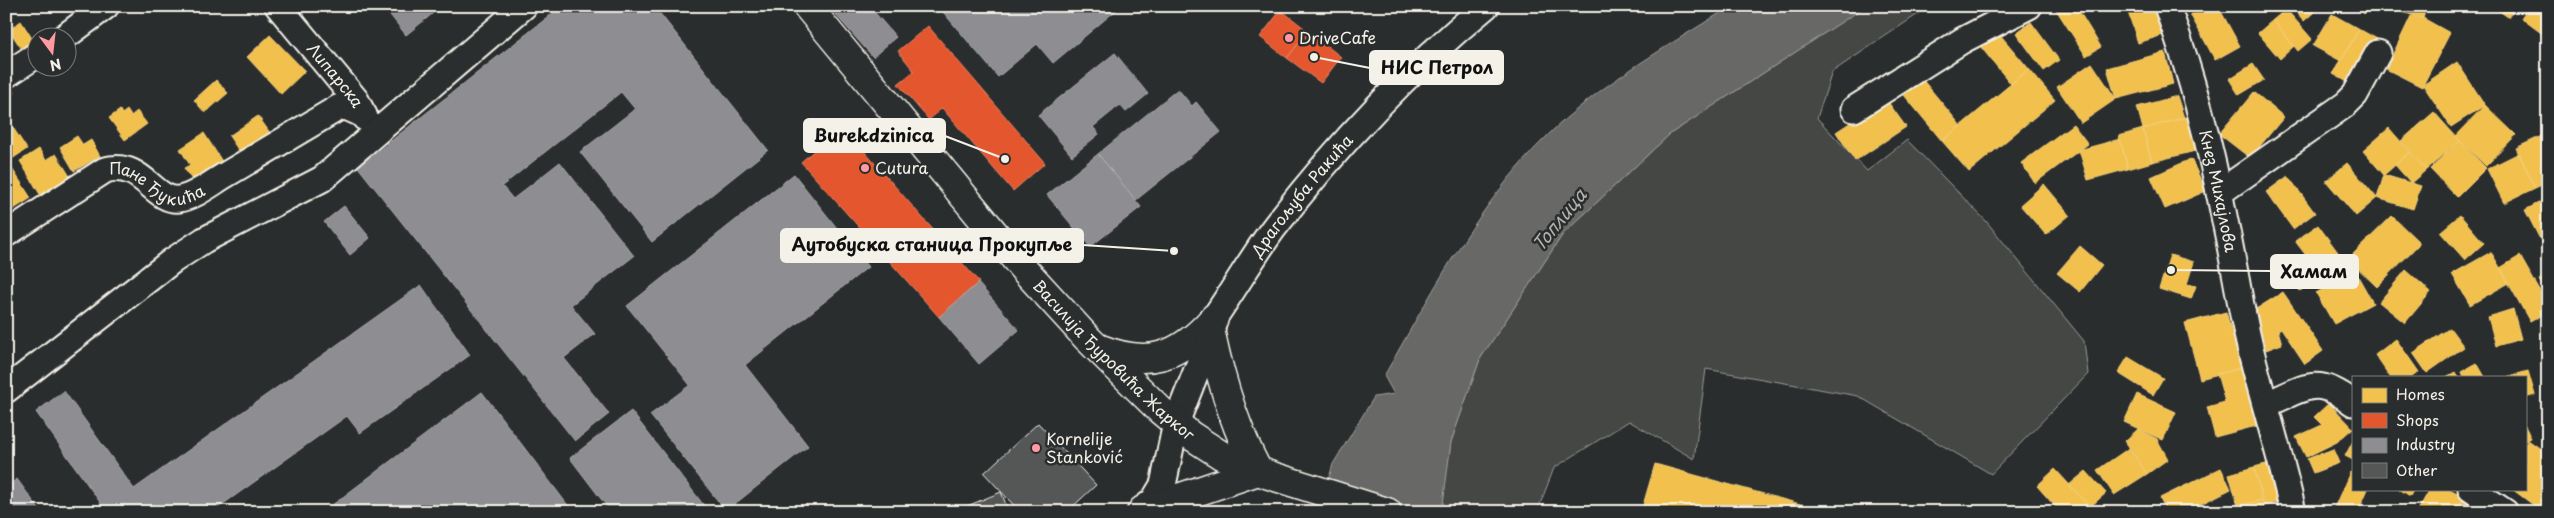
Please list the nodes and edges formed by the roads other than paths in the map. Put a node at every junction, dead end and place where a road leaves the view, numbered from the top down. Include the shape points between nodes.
1 (106, 6) edge
2 (278, 6) edge
3 (524, 6) edge
4 (807, 6) edge
5 (1486, 6) edge
6 (2029, 6) edge
7 (2167, 6) edge
8 (76, 28) edge
9 (2378, 53) dead end
10 (28, 61) edge
11 (6, 75) edge
12 (1854, 109) dead end
13 (364, 115) junction
14 (355, 154) junction
15 (2219, 193) junction
16 (6, 234) edge
17 (1213, 326) junction
18 (1095, 346) junction
19 (6, 390) edge
20 (2352, 401) edge
21 (2267, 404) junction
22 (1176, 423) junction
23 (1264, 473) junction
24 (2472, 490) edge
25 (1141, 511) edge
26 (1387, 512) edge
27 (2293, 512) edge
28 (2505, 512) edge

1 - 8 street
2 - 13 street, Липарска via 356,100
3 - 14 street
4 - 18 main road, Василија Ђуровића Жарког via 1022,267
5 - 17 street, Драгољуба Ракића via 1373,111 1273,230
6 - 12 street via 1963,40
7 - 15 street, Кнез Михајлова via 2183,51
9 - 15 street via 2346,104
10 - 11 street
13 - 14 street, Липарска via 364,134
13 - 16 street, Пане Ђукића via 346,107 338,108 208,186 179,199 170,197 131,170 117,167 105,170
14 - 19 street via 322,179 204,240 172,261
15 - 21 street, Кнез Михајлова via 2250,348
17 - 18 main road via 1189,344 1164,355 1137,358
17 - 22 street, Драгољуба Ракића
17 - 23 main road via 1226,393 1240,434
18 - 22 main road, Василија Ђуровића Жарког
20 - 21 street via 2322,385 2312,385
21 - 27 street, Кнез Михајлова
22 - 23 main road, Василија Ђуровића Жарког via 1221,455
22 - 25 street, Драгољуба Ракића via 1163,485 1154,500
23 - 25 main road
23 - 26 main road, Василија Ђуровића Жарког
24 - 28 street

